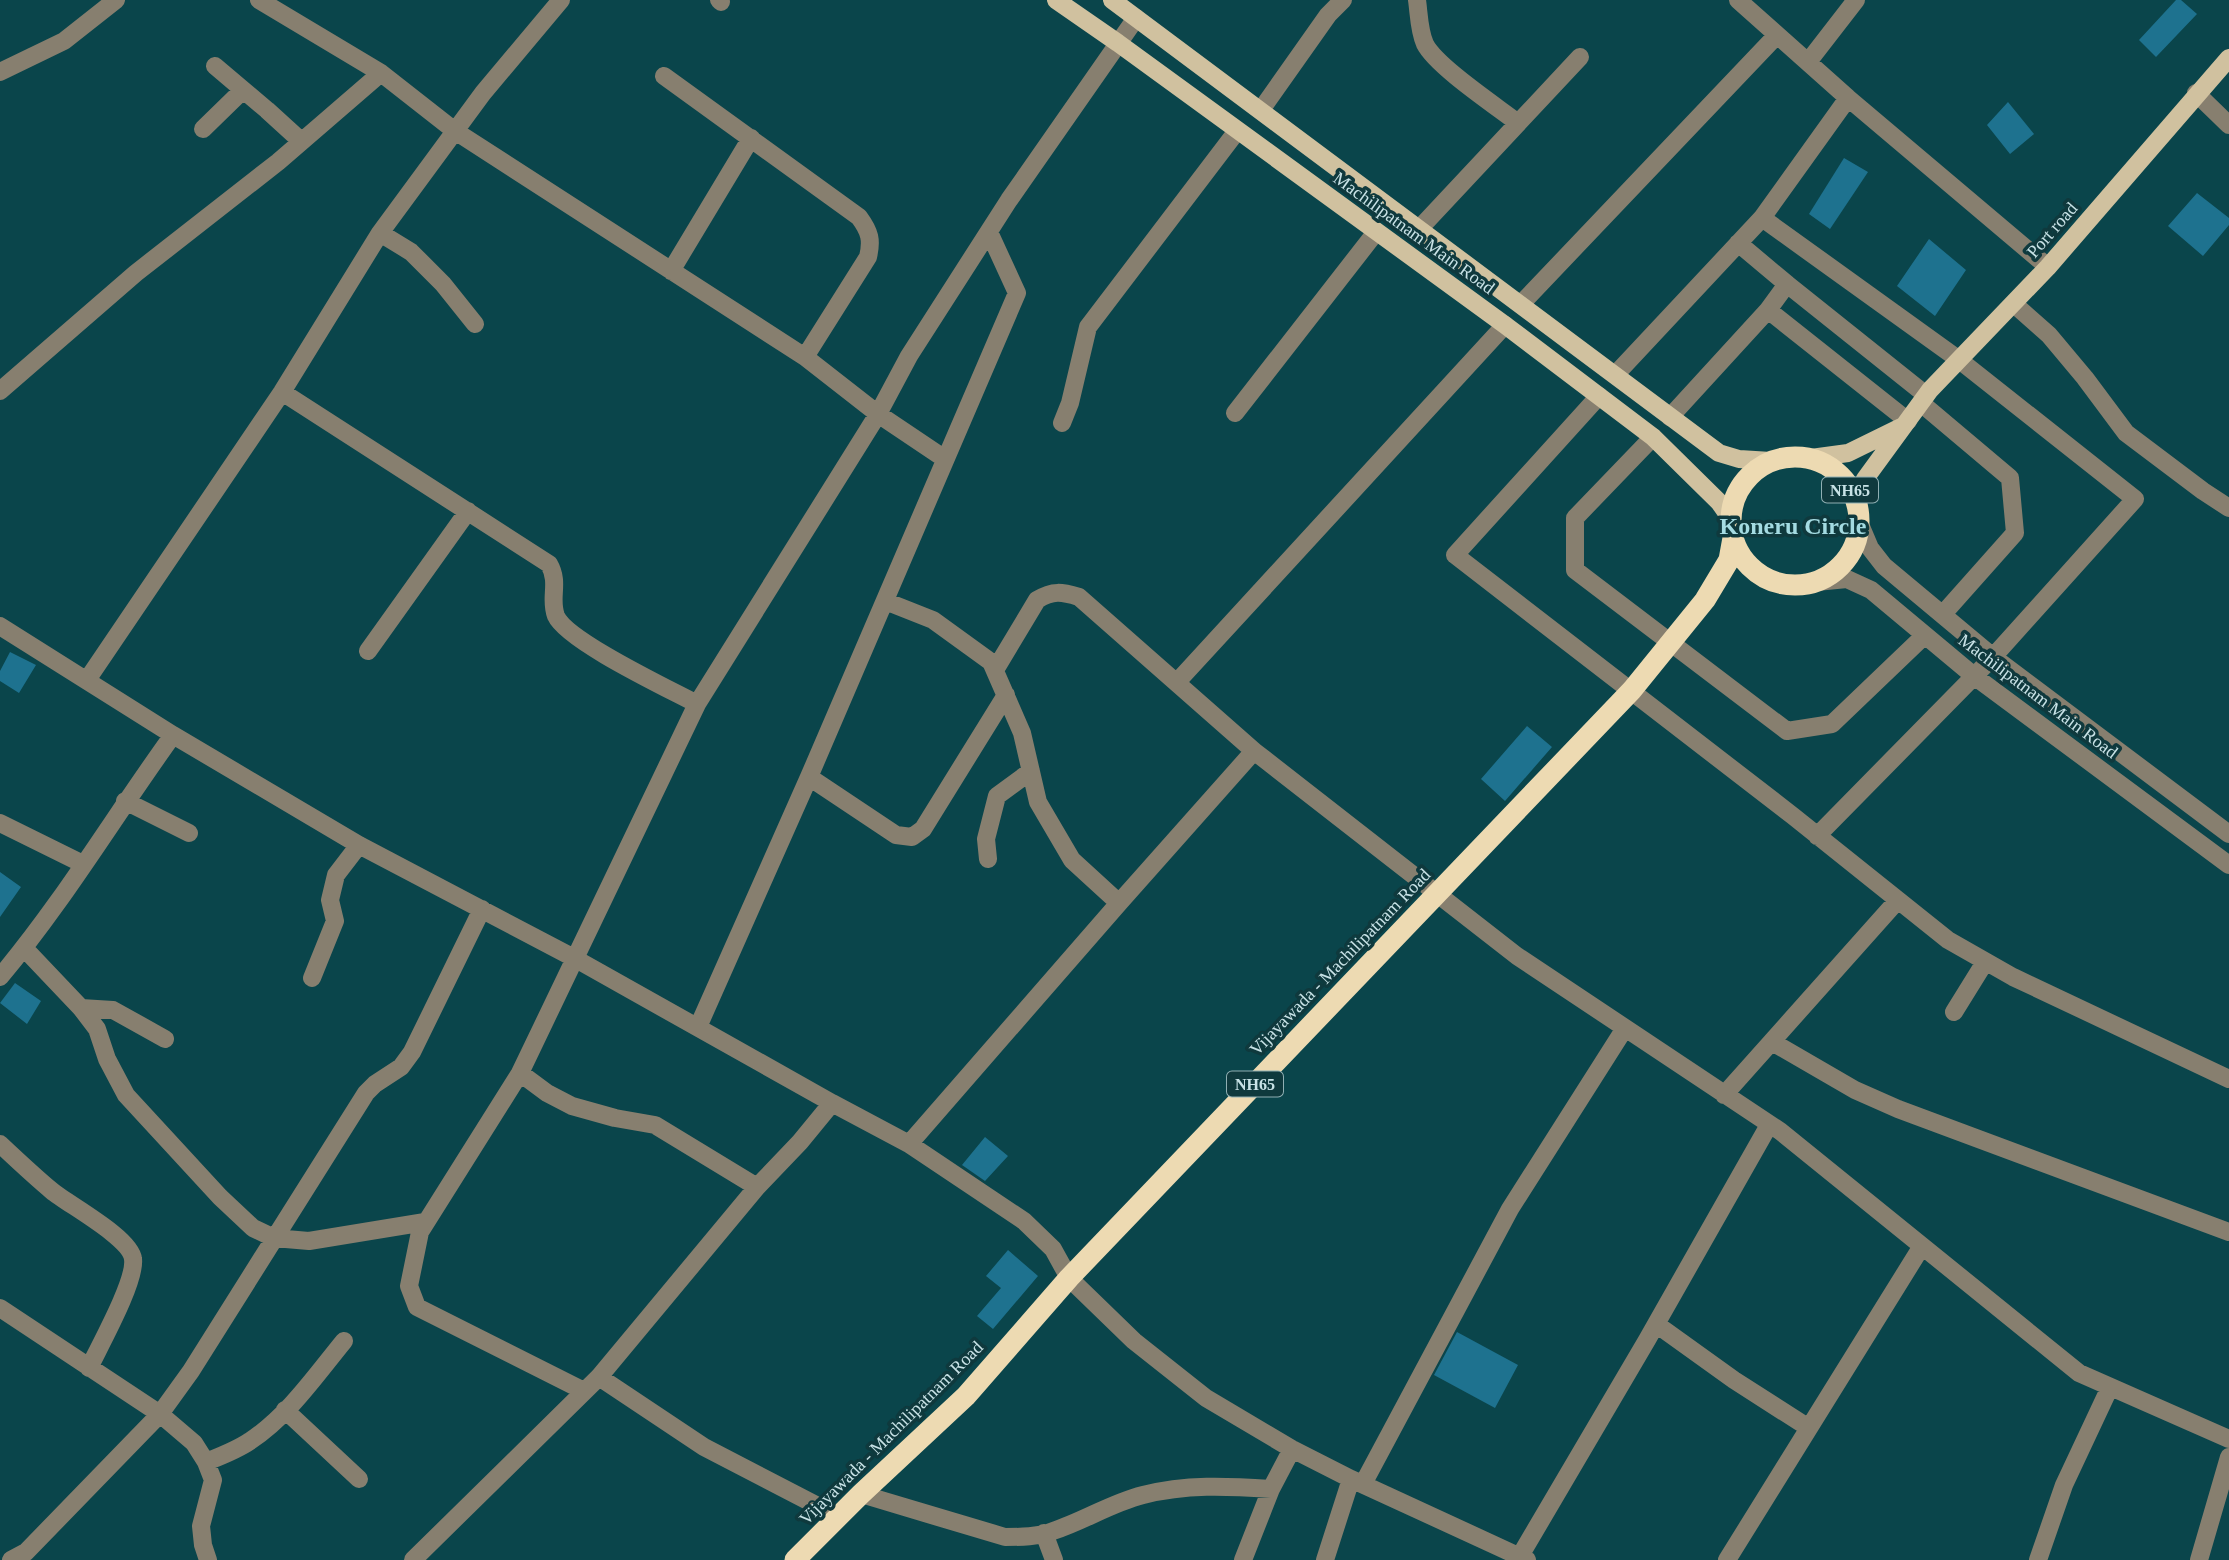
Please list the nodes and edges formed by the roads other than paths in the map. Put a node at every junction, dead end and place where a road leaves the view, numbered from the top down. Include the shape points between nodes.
1 (116, 0) edge
2 (260, 0) edge
3 (561, 0) edge
4 (1056, 0) edge
5 (1112, 0) edge
6 (1343, 0) edge
7 (1417, 0) edge
8 (1738, 0) edge
9 (1856, 0) edge
10 (1136, 18) junction
11 (1777, 35) junction
12 (1118, 43) junction
13 (1580, 57) dead end
14 (1808, 62) junction
15 (2227, 65) edge
16 (215, 66) dead end
17 (0, 72) edge
18 (381, 73) junction
19 (664, 76) dead end
20 (243, 90) junction
21 (2196, 93) junction
22 (1848, 97) junction
23 (1261, 110) junction
24 (1518, 123) junction
25 (2229, 125) edge
26 (203, 130) dead end
27 (455, 131) junction
28 (1237, 131) junction
29 (751, 138) junction
30 (301, 141) junction
31 (1762, 218) junction
32 (1420, 228) junction
33 (989, 232) junction
34 (1376, 232) junction
35 (380, 233) junction
36 (1738, 243) junction
37 (2048, 267) junction
38 (671, 271) junction
39 (1787, 284) junction
40 (1521, 304) junction
41 (2014, 304) junction
42 (1768, 310) junction
43 (475, 324) dead end
44 (1505, 325) junction
45 (805, 357) junction
46 (1958, 359) junction
47 (1616, 374) junction
48 (0, 391) edge
49 (282, 392) junction
50 (1599, 396) junction
51 (1923, 399) junction
52 (1235, 413) dead end
53 (878, 414) junction
54 (1670, 417) junction
55 (1062, 423) dead end
56 (1906, 423) junction
57 (1653, 437) junction
58 (1811, 458) junction
59 (945, 459) junction
60 (1771, 461) junction
61 (1856, 500) junction
62 (2229, 507) edge
63 (467, 512) junction
64 (1860, 522) junction
65 (1732, 529) junction
66 (1761, 576) junction
67 (1816, 582) junction
68 (1705, 600) junction
69 (885, 601) junction
70 (1943, 614) junction
71 (0, 626) edge
72 (1925, 635) junction
73 (1672, 643) junction
74 (368, 651) dead end
75 (1993, 657) junction
76 (995, 670) junction
77 (1974, 676) junction
78 (87, 680) junction
79 (1177, 682) junction
80 (1632, 690) junction
81 (1006, 695) junction
82 (697, 704) junction
83 (173, 735) junction
84 (1254, 751) junction
85 (1031, 771) junction
86 (809, 777) junction
87 (125, 801) junction
88 (0, 823) edge
89 (189, 833) dead end
90 (2229, 834) edge
91 (1817, 835) junction
92 (359, 845) junction
93 (988, 859) dead end
94 (83, 864) junction
95 (2229, 865) edge
96 (1436, 895) junction
97 (1897, 901) junction
98 (1119, 902) junction
99 (482, 909) junction
100 (24, 948) junction
101 (574, 958) junction
102 (1985, 962) junction
103 (0, 977) edge
104 (312, 978) dead end
105 (81, 1008) junction
106 (1954, 1012) dead end
107 (698, 1027) junction
108 (1625, 1028) junction
109 (164, 1039) dead end
110 (1772, 1041) junction
111 (520, 1073) junction
112 (2229, 1079) edge
113 (1724, 1095) junction
114 (832, 1103) junction
115 (1769, 1125) junction
116 (0, 1144) edge
117 (909, 1144) junction
118 (757, 1187) junction
119 (425, 1222) junction
120 (2229, 1232) edge
121 (274, 1238) junction
122 (1922, 1246) junction
123 (1069, 1278) junction
124 (0, 1308) edge
125 (1656, 1324) junction
126 (344, 1340) dead end
127 (89, 1368) junction
128 (599, 1377) junction
129 (2110, 1387) junction
130 (584, 1391) junction
131 (285, 1410) junction
132 (160, 1414) junction
133 (1809, 1428) junction
134 (2229, 1439) edge
135 (1292, 1449) junction
136 (2229, 1457) edge
137 (206, 1462) junction
138 (359, 1479) dead end
139 (1357, 1481) junction
140 (1271, 1489) junction
141 (860, 1494) junction
142 (839, 1517) junction
143 (1044, 1534) junction
144 (1524, 1558) edge
145 (11, 1560) edge
146 (208, 1560) edge
147 (413, 1560) edge
148 (795, 1560) edge
149 (1054, 1560) edge
150 (1243, 1560) edge
151 (1325, 1560) edge
152 (1727, 1560) edge
153 (2039, 1560) edge
154 (2199, 1560) edge

1 - 17 street via 64,41
2 - 18 street
3 - 27 street
4 - 12 main road, Machilipatnam Main Road
5 - 10 main road, Machilipatnam Main Road
6 - 23 street
7 - 24 street via 1421,31 1435,59
8 - 11 street
9 - 14 street
10 - 12 street
10 - 23 main road, Machilipatnam Main Road
11 - 14 street
11 - 40 street
12 - 28 main road, Machilipatnam Main Road
12 - 33 street
13 - 24 street
14 - 22 street
15 - 21 main road, Port road
16 - 20 street
18 - 27 street
18 - 30 street
19 - 29 street
20 - 26 street
20 - 30 street
21 - 25 street
21 - 37 main road, Port road
22 - 31 street
22 - 37 street
23 - 32 main road, Machilipatnam Main Road
24 - 32 street
27 - 35 street
27 - 38 street
28 - 34 main road, Machilipatnam Main Road
28 - 55 street via 1088,327
29 - 38 street
29 - 45 street via 859,217 869,231 868,257
30 - 48 street
31 - 36 street
31 - 46 street
32 - 40 main road, Machilipatnam Main Road
33 - 53 street via 909,356
33 - 59 street via 1017,293
34 - 44 main road, Machilipatnam Main Road
34 - 52 street
35 - 43 street via 411,252
35 - 49 street
36 - 39 street
36 - 47 street
37 - 41 main road, Port road
38 - 45 street
39 - 42 street
39 - 51 street
40 - 47 main road, Machilipatnam Main Road
41 - 46 main road, Port road
41 - 62 street via 2049,335 2126,433
42 - 54 street
42 - 56 street
44 - 50 main road, Machilipatnam Main Road
44 - 79 street
45 - 53 street
46 - 51 main road, Port road
46 - 75 street via 2135,499
47 - 54 main road, Machilipatnam Main Road
49 - 63 street
49 - 78 street
50 - 57 main road, Machilipatnam Main Road
50 - 80 street via 1455,555
51 - 56 main road, Port road
51 - 70 street via 2010,478 2015,533
53 - 59 street
53 - 82 street
54 - 60 main road, Machilipatnam Main Road via 1720,453
56 - 58 main road, Port road via 1848,453
56 - 61 main road, Port road via 1865,479
57 - 65 main road, Machilipatnam Main Road via 1719,502
57 - 73 street via 1575,518 1575,570
58 - 60 highway, NH65
58 - 61 highway, NH65 via 1831,467
59 - 69 street
60 - 65 highway, NH65 via 1742,484 1734,501
61 - 64 highway, NH65
63 - 74 street
63 - 82 street via 549,564 556,586 557,617 563,626 584,643
64 - 67 highway, NH65 via 1847,559
64 - 70 street, Machilipatnam Main Road via 1870,548 1884,566
65 - 66 highway via 1739,553
65 - 68 highway, Vijayawada - Machilipatnam Road / NH65 via 1729,560
66 - 67 highway via 1778,584
66 - 68 highway, Vijayawada - Machilipatnam Road / NH65 via 1744,576
67 - 72 street, Machilipatnam Main Road via 1847,579 1871,590
68 - 73 highway, Vijayawada - Machilipatnam Road / NH65
69 - 76 street via 933,620 991,662
69 - 86 street
70 - 75 street, Machilipatnam Main Road
71 - 78 street
72 - 73 street via 1832,724 1787,731
72 - 77 street, Machilipatnam Main Road
73 - 80 highway, Vijayawada - Machilipatnam Road / NH65
75 - 77 street
75 - 90 street, Machilipatnam Main Road
76 - 79 street via 1037,600 1059,591 1079,597
76 - 81 street
77 - 91 street
77 - 95 street, Machilipatnam Main Road
78 - 83 street
79 - 84 street
80 - 91 street
80 - 96 highway, Vijayawada - Machilipatnam Road / NH65
81 - 85 street
81 - 86 street via 923,829 912,837 896,835
82 - 101 street
83 - 87 street
83 - 92 street
84 - 96 street
84 - 98 street
85 - 93 street via 997,796 986,839
85 - 98 street via 1038,802 1072,860
86 - 107 street
87 - 89 street
87 - 94 street
88 - 94 street
91 - 97 street
92 - 99 street
92 - 104 street via 336,875 330,900 335,921
94 - 100 street
96 - 108 street via 1517,957
96 - 123 highway, Vijayawada - Machilipatnam Road / NH65
97 - 102 street
97 - 110 street
98 - 117 street
99 - 101 street
99 - 121 street via 412,1052 401,1068 366,1093
100 - 103 street
100 - 105 street
101 - 107 street
101 - 111 street
102 - 106 street
102 - 112 street
105 - 109 street via 113,1010
105 - 121 street via 97,1029 126,1095 220,1197 253,1228
107 - 114 street
108 - 113 street
108 - 139 street via 1510,1209
110 - 113 street
110 - 120 street via 1855,1090 1898,1109
111 - 118 street via 572,1106 655,1125
111 - 119 street
113 - 115 street
114 - 117 street
114 - 118 street
115 - 122 street
115 - 125 street
116 - 127 street via 53,1192 128,1247 134,1259 130,1280
117 - 123 street via 1024,1221 1053,1249
118 - 128 street
119 - 121 street via 309,1241
119 - 130 street via 409,1286 417,1307
121 - 132 street via 213,1339
122 - 129 street via 2079,1373
122 - 133 street
123 - 135 street via 1134,1341 1206,1398
123 - 141 highway, Vijayawada - Machilipatnam Road / NH65 via 966,1396
124 - 127 street
125 - 133 street
125 - 144 street
126 - 131 street
127 - 132 street
128 - 130 street
128 - 142 street via 704,1447
129 - 134 street
129 - 153 street via 2064,1485
130 - 147 street
131 - 137 street via 249,1442
131 - 138 street
132 - 137 street via 194,1443
132 - 145 street via 26,1552
133 - 152 street
135 - 139 street
135 - 140 street
136 - 154 street
137 - 146 street via 213,1480 201,1526
139 - 144 street
139 - 151 street
140 - 143 street via 1177,1488 1141,1496
140 - 150 street
141 - 142 highway, Vijayawada - Machilipatnam Road / NH65
141 - 143 street via 1005,1537
142 - 148 highway, Vijayawada - Machilipatnam Road / NH65
143 - 149 street

